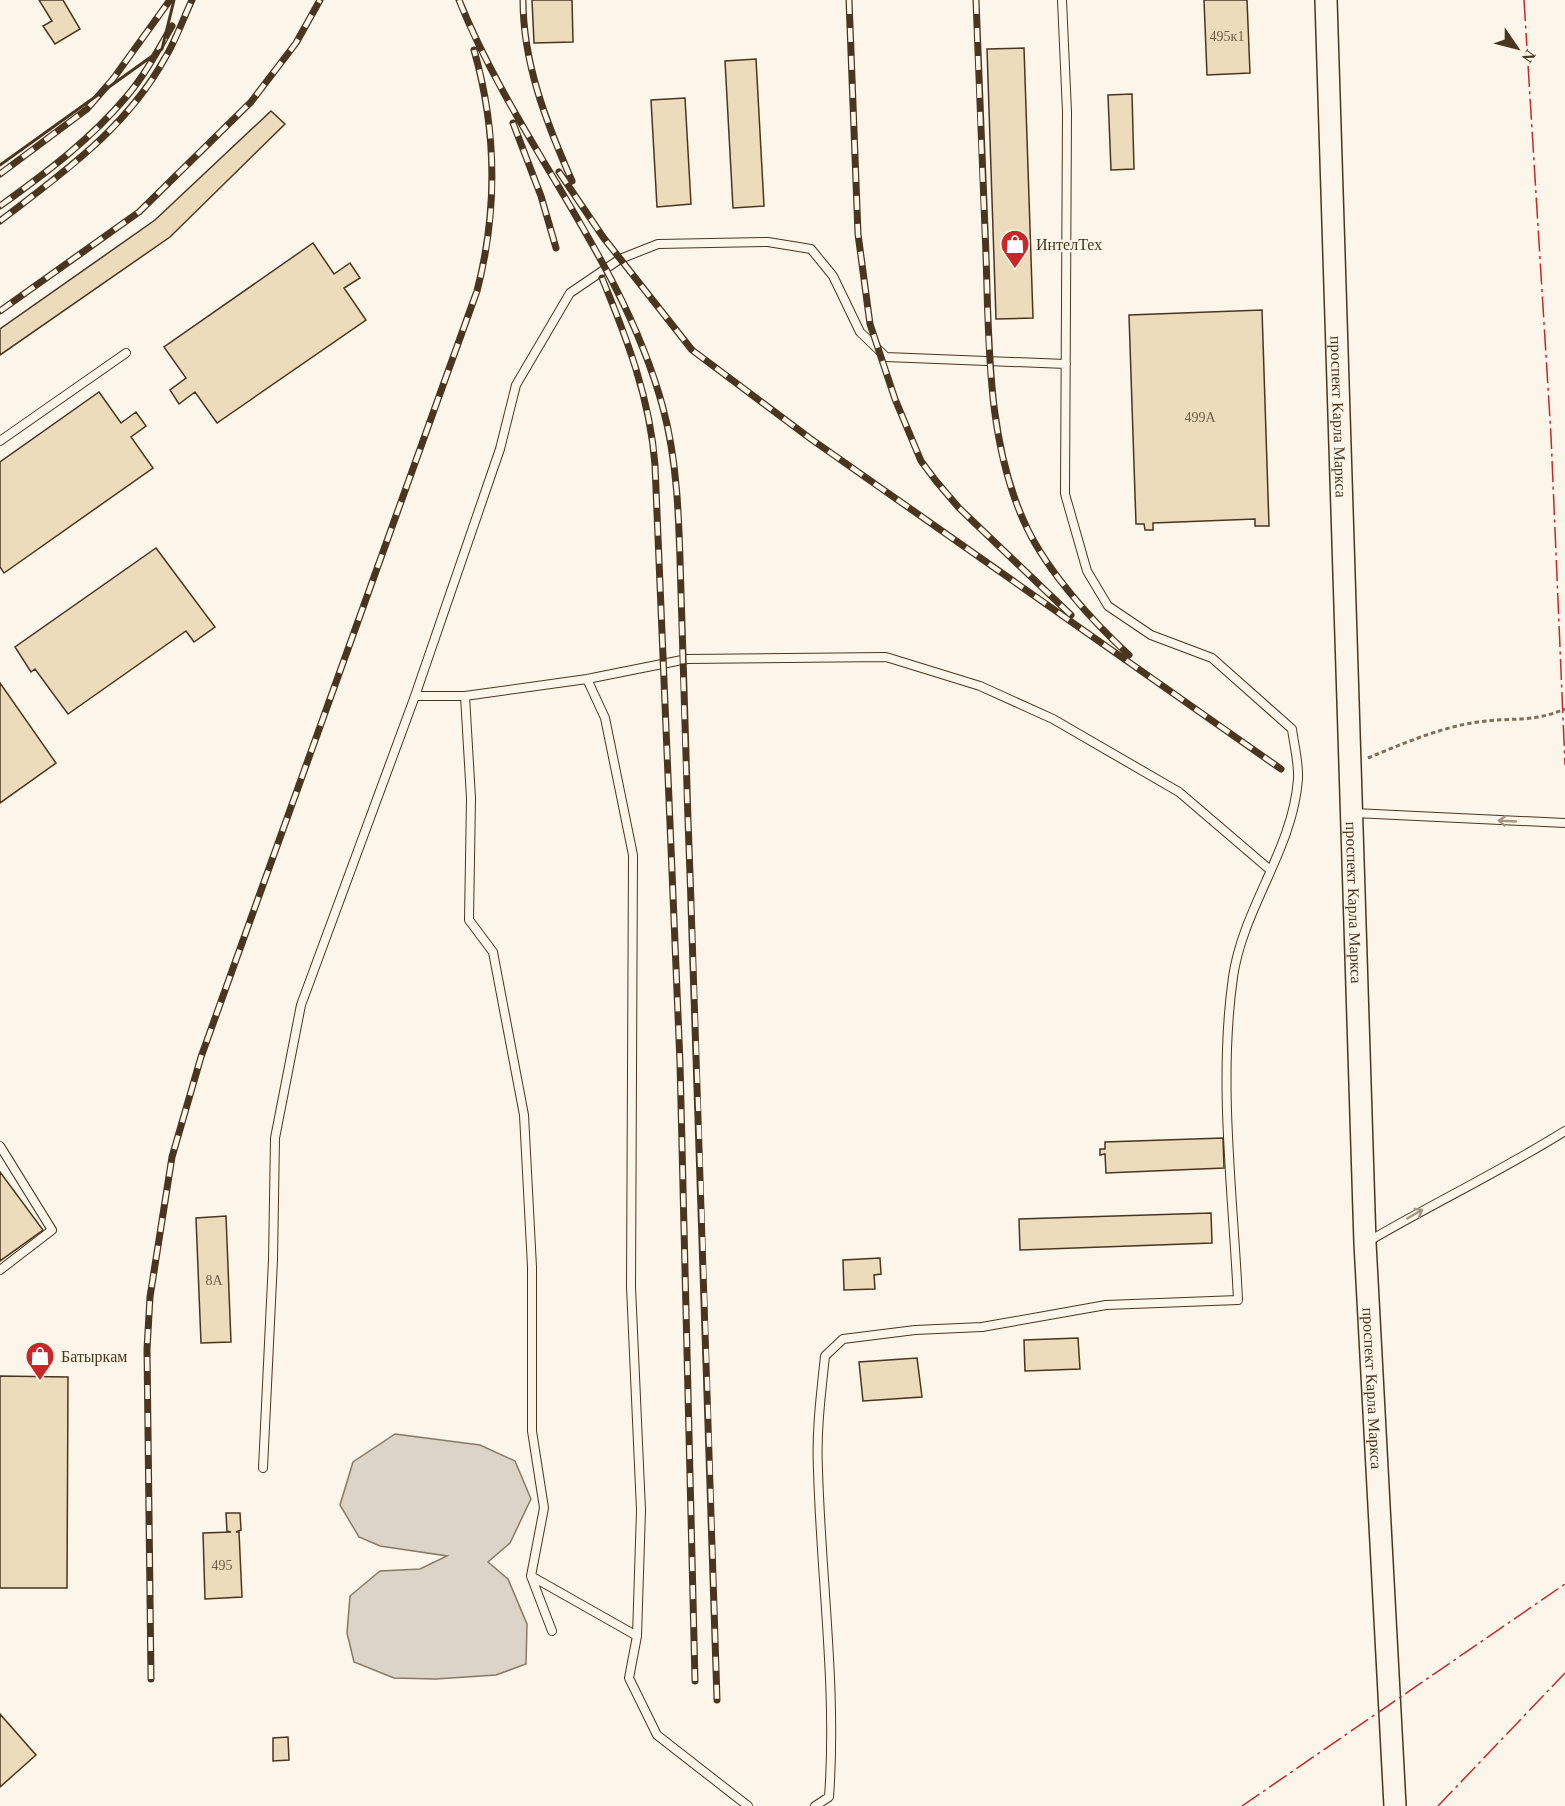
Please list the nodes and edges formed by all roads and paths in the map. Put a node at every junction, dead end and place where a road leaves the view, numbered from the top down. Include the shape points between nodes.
1 (1062, 0) edge
2 (1326, 0) edge
3 (126, 353) dead end
4 (1066, 364) junction
5 (0, 441) edge
6 (587, 679) junction
7 (415, 696) junction
8 (465, 696) junction
9 (1565, 710) edge
10 (1350, 766) junction
11 (1349, 813) junction
12 (1565, 823) edge
13 (1269, 869) junction
14 (1565, 1131) edge
15 (0, 1146) edge
16 (1365, 1243) junction
17 (0, 1270) edge
18 (263, 1468) dead end
19 (531, 1576) junction
20 (552, 1631) dead end
21 (637, 1636) junction
22 (748, 1806) edge
23 (815, 1806) edge
24 (1395, 1806) edge

1 - 4 lane via 1067,112
2 - 10 main road, проспект Карла Маркса
3 - 5 lane
4 - 7 lane via 886,357 860,332 833,276 810,249 768,242 706,241 658,244 620,259 570,293 516,385 500,449
4 - 13 lane via 1065,494 1087,571 1108,606 1151,635 1212,658 1292,729 1298,779 1287,831
6 - 8 lane
6 - 13 lane via 687,659 886,657 980,686 1053,719 1179,792
6 - 21 lane via 605,718 633,855 631,1287 641,1510
7 - 8 lane
7 - 18 lane via 299,1016 275,1138
8 - 19 lane via 471,798 469,920 493,952 524,1115 532,1267 532,1431 544,1508
9 - 10 path via 1544,718 1477,722 1406,743
10 - 11 main road, проспект Карла Маркса
12 -> 11 lane
11 - 16 main road, проспект Карла Маркса
13 - 23 lane via 1233,975 1225,1056 1238,1299 1106,1305 982,1327 915,1330 843,1340 825,1356 818,1468 833,1748 829,1797
16 -> 14 lane via 1509,1166
15 - 17 lane via 52,1230
16 - 24 main road, проспект Карла Маркса
19 - 20 lane
19 - 21 lane
21 - 22 lane via 629,1678 657,1735

